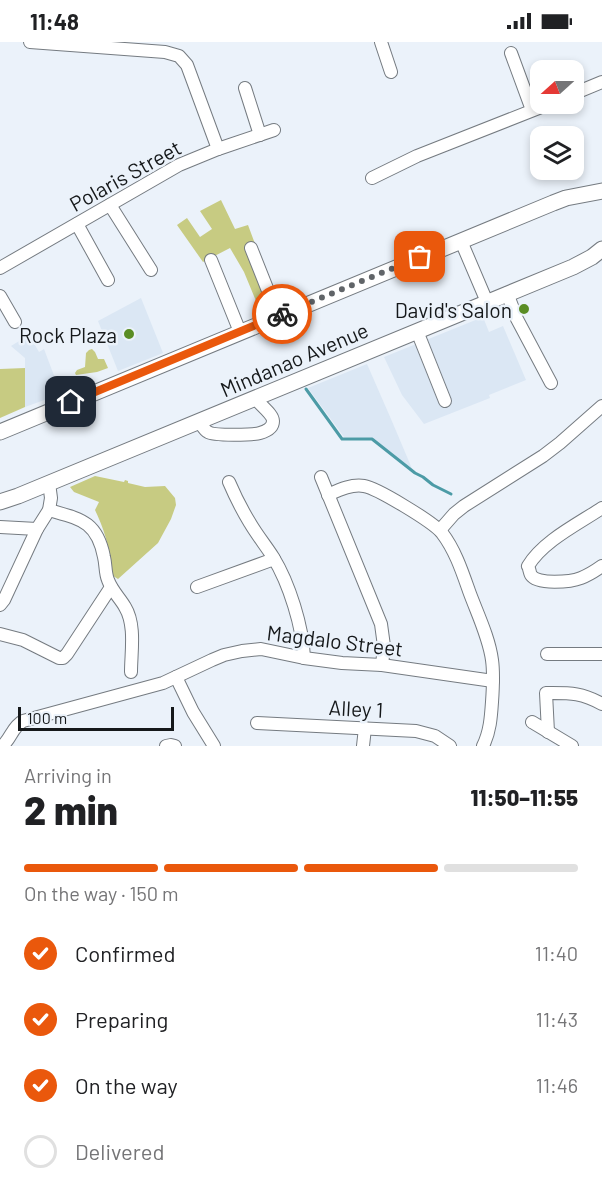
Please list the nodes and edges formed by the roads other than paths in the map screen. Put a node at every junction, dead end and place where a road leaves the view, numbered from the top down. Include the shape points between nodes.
1 (30, 42) edge
2 (381, 42) edge
3 (511, 53) dead end
4 (391, 72) dead end
5 (602, 82) edge
6 (245, 88) dead end
7 (584, 89) edge
8 (530, 105) edge
9 (530, 111) edge
10 (274, 130) dead end
11 (260, 135) junction
12 (218, 149) junction
13 (372, 178) dead end
14 (602, 191) edge
15 (110, 205) junction
16 (77, 224) junction
17 (461, 240) junction
18 (251, 248) dead end
19 (602, 249) edge
20 (211, 260) dead end
21 (0, 268) edge
22 (151, 270) dead end
23 (108, 280) dead end
24 (507, 293) junction
25 (0, 296) edge
26 (487, 302) junction
27 (278, 316) junction
28 (15, 322) dead end
29 (417, 331) junction
30 (240, 332) junction
31 (551, 383) dead end
32 (256, 399) junction
33 (445, 401) dead end
34 (602, 406) edge
35 (199, 422) junction
36 (0, 432) edge
37 (321, 477) dead end
38 (229, 482) dead end
39 (49, 483) junction
40 (328, 495) junction
41 (0, 502) edge
42 (602, 508) edge
43 (49, 510) junction
44 (0, 527) edge
45 (37, 529) junction
46 (440, 530) junction
47 (274, 559) junction
48 (602, 566) edge
49 (111, 587) junction
50 (197, 587) dead end
51 (0, 605) edge
52 (0, 634) edge
53 (547, 654) dead end
54 (602, 654) edge
55 (304, 658) junction
56 (382, 665) junction
57 (131, 672) dead end
58 (176, 677) junction
59 (493, 681) junction
60 (602, 704) edge
61 (532, 722) dead end
62 (257, 723) dead end
63 (365, 728) junction
64 (548, 732) junction
65 (2, 746) edge
66 (166, 746) edge
67 (175, 746) edge
68 (214, 746) edge
69 (363, 746) edge
70 (450, 746) edge
71 (483, 746) edge
72 (572, 746) edge

1 - 12 street via 179,56
2 - 4 street
3 - 8 street
5 - 7 street
6 - 11 street
9 - 13 street
10 - 11 street, Polaris Street
11 - 12 street, Polaris Street
12 - 15 street, Polaris Street via 179,165
14 - 17 main road via 566,198
15 - 16 street, Polaris Street
15 - 22 street
16 - 21 street, Polaris Street
16 - 23 street
17 - 26 street
17 - 27 main road
18 - 27 street
19 - 24 main road, Mindanao Avenue via 573,267
20 - 30 street
24 - 26 main road, Mindanao Avenue
24 - 31 street
25 - 28 street
26 - 29 main road, Mindanao Avenue
27 - 30 main road
29 - 32 main road, Mindanao Avenue
29 - 33 street
30 - 36 main road
32 - 35 main road, Mindanao Avenue
32 - 35 street via 273,420 270,429 261,433 214,434
34 - 46 street via 543,456 464,506
35 - 39 main road, Mindanao Avenue
37 - 40 street
38 - 47 street via 250,524
39 - 41 main road, Mindanao Avenue
39 - 43 street
40 - 46 street via 363,486
40 - 56 street via 381,624
42 - 48 street via 550,542 528,566 530,574 543,581 578,580
43 - 45 street
43 - 49 street via 75,517 91,527 104,554
44 - 45 street
45 - 51 street
46 - 59 street via 458,561 484,633 492,659
47 - 50 street
47 - 55 street via 300,623
49 - 52 street via 63,658
49 - 57 street via 129,616
53 - 54 street
55 - 56 street, Magdalo Street
55 - 58 street, Magdalo Street via 261,650 242,651
56 - 59 street, Magdalo Street
58 - 65 street, Magdalo Street via 23,721
58 - 68 street
59 - 71 street via 489,734
60 - 64 street via 589,696 546,693
61 - 64 street
62 - 63 street, Alley 1
63 - 69 street
63 - 70 street, Alley 1 via 427,733
64 - 72 street
66 - 67 street

